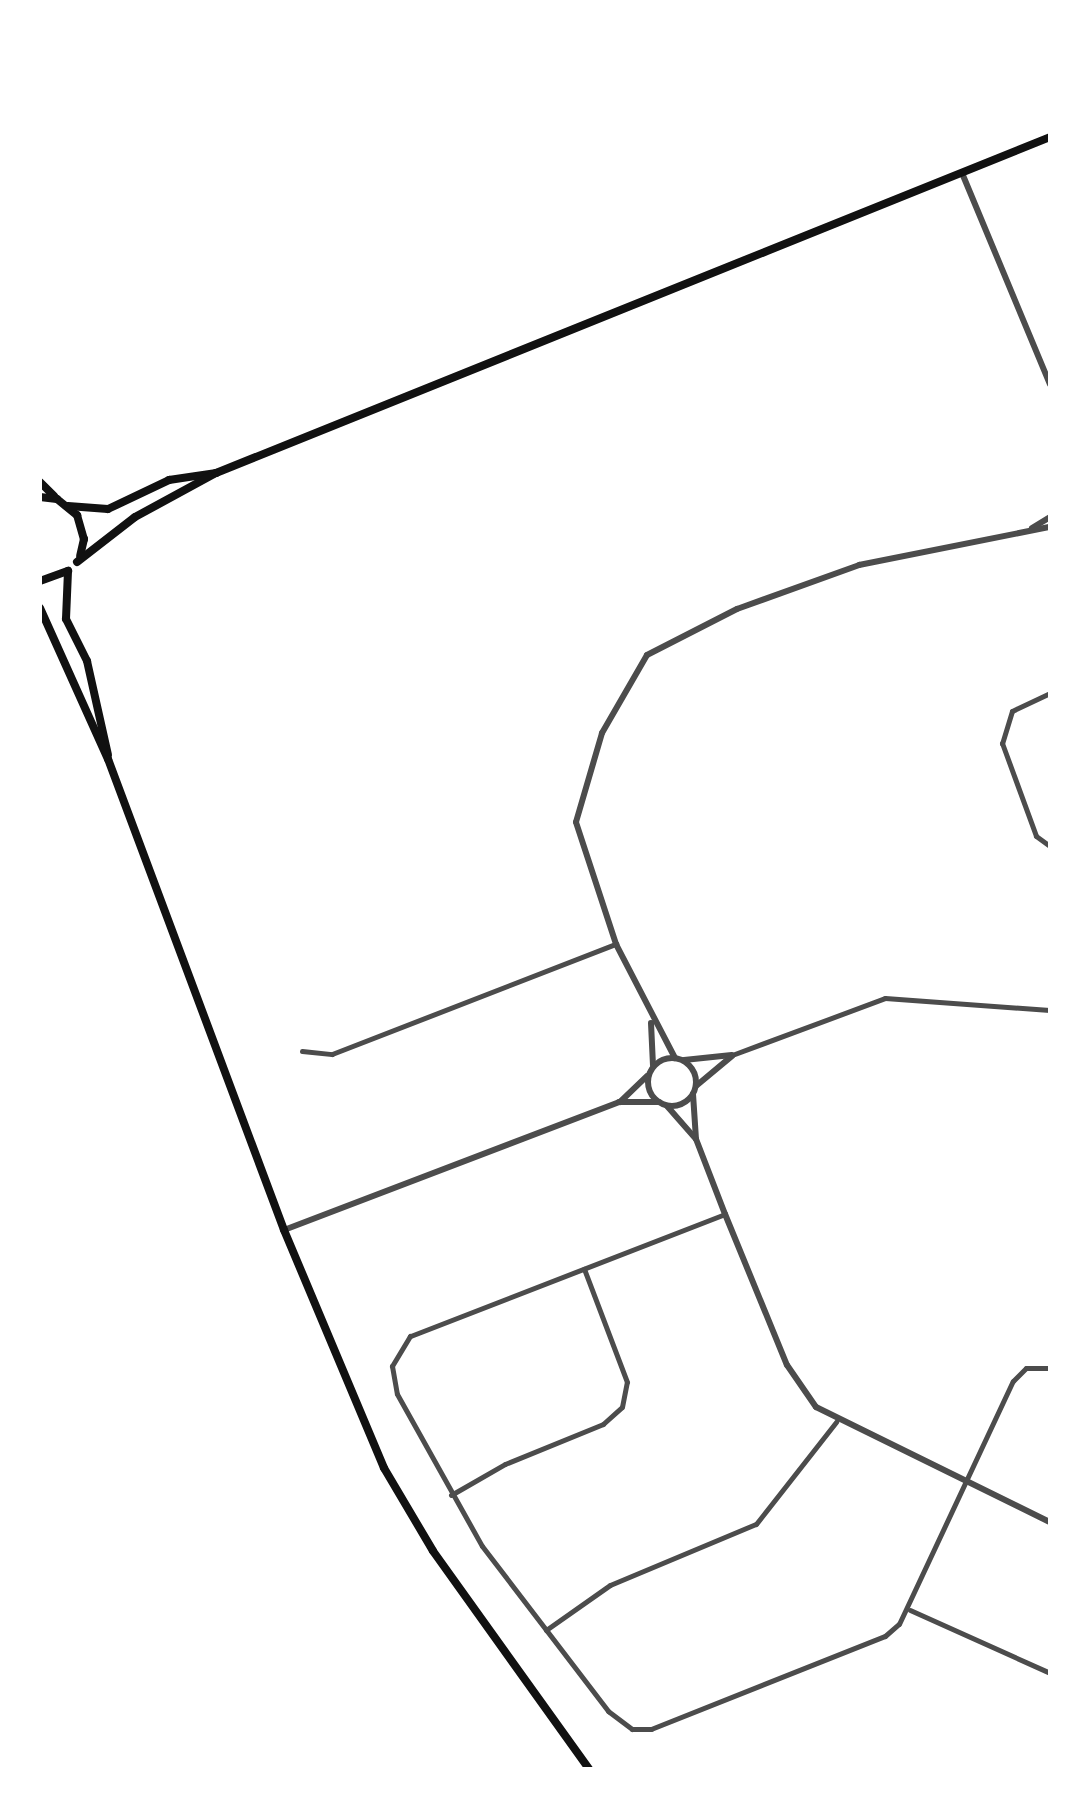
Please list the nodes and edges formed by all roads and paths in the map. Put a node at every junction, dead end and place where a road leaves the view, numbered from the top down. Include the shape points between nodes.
1 (1050, 138) edge
2 (962, 173) junction
3 (1050, 384) edge
4 (216, 473) junction
5 (40, 482) edge
6 (40, 497) edge
7 (57, 500) junction
8 (68, 506) junction
9 (1050, 517) edge
10 (1050, 527) edge
11 (1031, 529) junction
12 (77, 562) junction
13 (68, 571) junction
14 (40, 580) edge
15 (40, 608) edge
16 (1050, 693) edge
17 (108, 759) junction
18 (1050, 846) edge
19 (616, 944) junction
20 (1050, 1010) edge
21 (651, 1022) junction
22 (302, 1051) dead end
23 (732, 1055) junction
24 (678, 1059) junction
25 (652, 1070) junction
26 (694, 1090) junction
27 (619, 1102) junction
28 (662, 1103) junction
29 (696, 1139) junction
30 (725, 1214) junction
31 (284, 1230) junction
32 (584, 1270) junction
33 (1050, 1368) edge
34 (836, 1422) junction
35 (965, 1482) junction
36 (450, 1495) junction
37 (1050, 1522) edge
38 (910, 1610) junction
39 (545, 1630) junction
40 (1050, 1674) edge
41 (588, 1769) edge

1 - 2 main road
2 - 3 street
2 - 4 main road
4 - 8 main road via 169,480 108,509
4 - 12 main road via 135,517
5 - 7 main road
6 - 7 main road
7 - 8 main road
8 - 12 main road via 82,527
9 - 11 street
10 - 11 street
11 - 19 street via 860,565 737,609 647,656 602,734 576,822
12 - 13 main road
13 - 14 main road
13 - 17 main road via 66,619 87,661
15 - 17 main road
16 - 18 street via 1012,711 1002,743 1036,836
17 - 31 main road
19 - 21 street
19 - 22 street via 332,1054
20 - 23 street via 885,998
21 - 24 street
21 - 25 street
23 - 24 street
23 - 26 street
24 - 25 street
24 - 26 street via 693,1071
25 - 27 street
25 - 28 street via 649,1089
26 - 28 street via 681,1104
26 - 29 street
27 - 28 street
27 - 31 street
28 - 29 street
29 - 30 street
30 - 32 street
30 - 34 street via 786,1365 816,1407
31 - 41 main road via 401,1502
32 - 36 street via 626,1382 622,1407 603,1424 504,1464
32 - 36 street via 410,1336 395,1354 397,1394
33 - 35 street via 1018,1374
34 - 35 street
34 - 39 street via 756,1524 610,1585
35 - 37 street
35 - 38 street
36 - 39 street
38 - 39 street via 885,1636 651,1729 632,1729 608,1711
38 - 40 street

